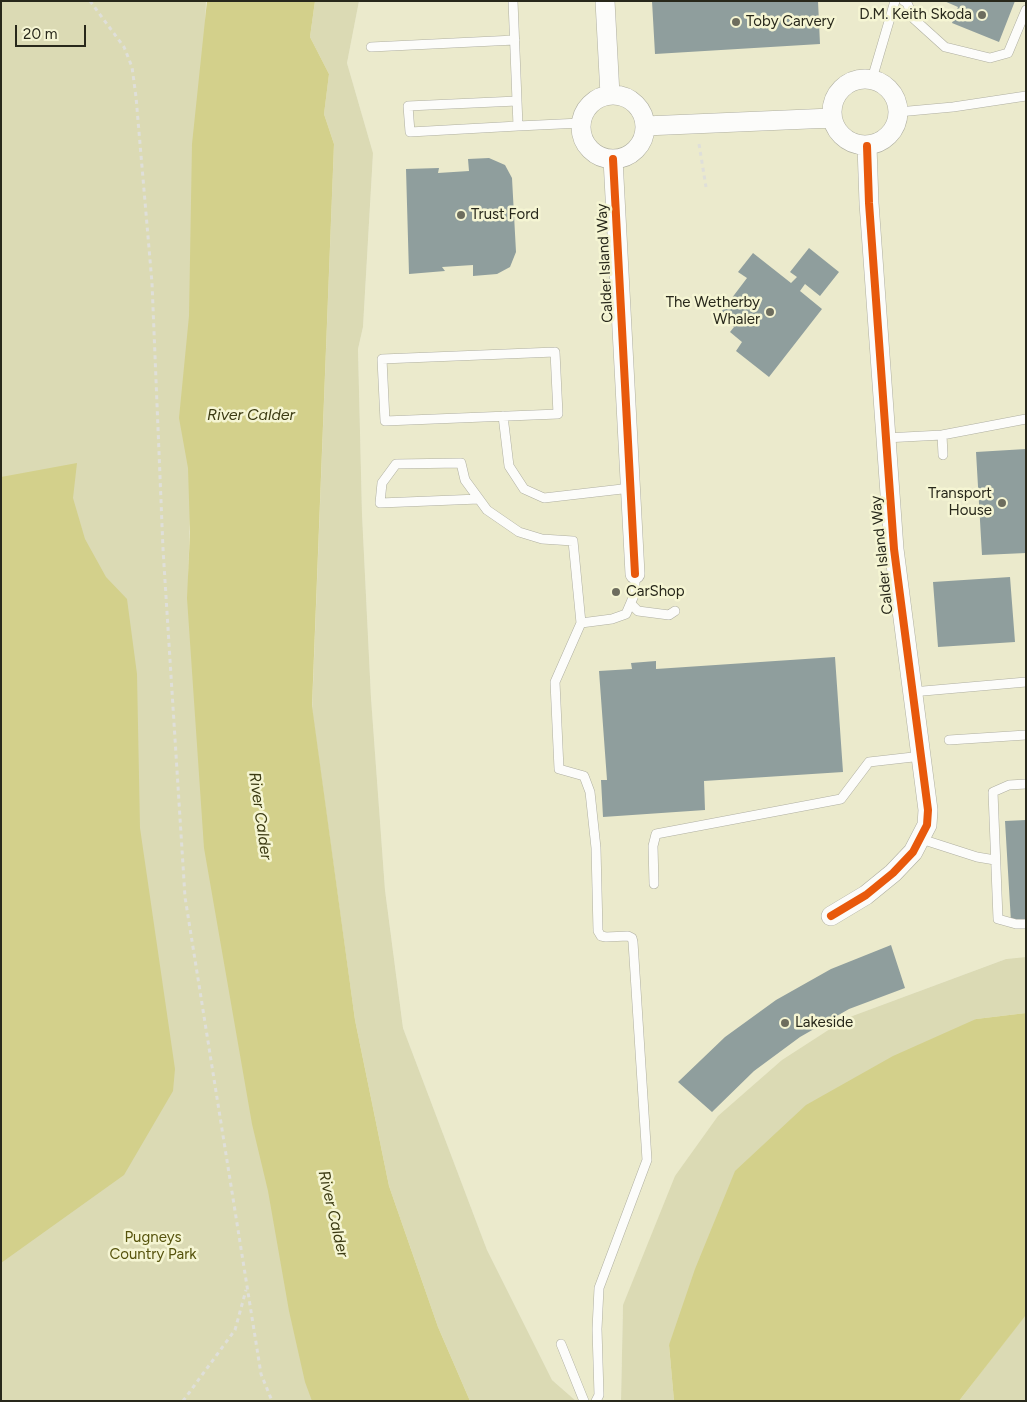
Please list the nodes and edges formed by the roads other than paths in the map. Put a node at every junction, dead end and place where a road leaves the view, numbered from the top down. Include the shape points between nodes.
1 (513, 1) edge
2 (605, 1) edge
3 (895, 1) edge
4 (904, 1) edge
5 (1026, 10) edge
6 (516, 40) junction
7 (371, 47) dead end
8 (872, 79) junction
9 (610, 95) junction
10 (1026, 96) edge
11 (517, 101) junction
12 (898, 112) junction
13 (832, 118) junction
14 (581, 123) junction
15 (518, 126) junction
16 (645, 126) junction
17 (867, 146) junction
18 (614, 159) junction
19 (503, 416) junction
20 (1026, 419) edge
21 (942, 435) junction
22 (885, 438) junction
23 (944, 455) dead end
24 (631, 488) junction
25 (479, 499) junction
26 (635, 574) joint
27 (632, 604) junction
28 (675, 611) dead end
29 (581, 623) junction
30 (1026, 682) edge
31 (912, 692) junction
32 (1026, 735) edge
33 (950, 740) dead end
34 (922, 756) junction
35 (1026, 784) edge
36 (921, 839) junction
37 (995, 860) junction
38 (654, 884) dead end
39 (831, 916) dead end
40 (1026, 924) edge
41 (561, 1344) dead end
42 (584, 1401) edge
43 (596, 1401) edge

1 - 6 lane
2 - 9 street
3 - 8 lane
4 - 5 lane via 914,19 945,47 990,58 1008,53
6 - 7 lane
6 - 11 lane
8 - 12 street via 890,90 896,98
8 - 13 street via 856,80 842,88 834,102
9 - 14 street via 590,104
9 - 16 street via 625,98 638,107
10 - 12 lane
11 - 15 lane
11 - 15 lane via 408,106 410,132
12 - 17 street via 890,135
13 - 16 street
13 - 17 street via 848,142
14 - 15 lane
14 - 18 street via 585,144 598,155
16 - 18 street via 639,146 624,158
17 - 22 street, Calder Island Way
18 - 24 street, Calder Island Way
19 - 19 lane via 558,414 554,352 382,359 385,421
19 - 24 lane via 509,466 524,489 544,498
20 - 21 lane
21 - 22 lane
21 - 23 lane
22 - 31 street, Calder Island Way via 894,549
24 - 26 street, Calder Island Way
25 - 25 lane via 465,480 461,463 396,464 382,483 380,503
25 - 29 lane via 487,510 519,532 542,539 573,541
26 - 27 lane
27 - 28 lane via 638,610 669,615
27 - 29 lane via 626,614
29 - 43 lane via 555,682 559,769 584,776 590,792 596,848 598,931 606,937 628,936 633,942 647,1160 599,1288 596,1329 599,1395
30 - 31 lane
31 - 34 street, Calder Island Way
32 - 33 lane
34 - 36 street, Calder Island Way via 928,810 927,825
34 - 38 lane via 868,762 841,799 656,834 653,846
35 - 37 lane via 1009,785 994,792
36 - 37 lane
36 - 39 street, Calder Island Way via 893,873
37 - 40 lane via 998,919
41 - 42 lane

